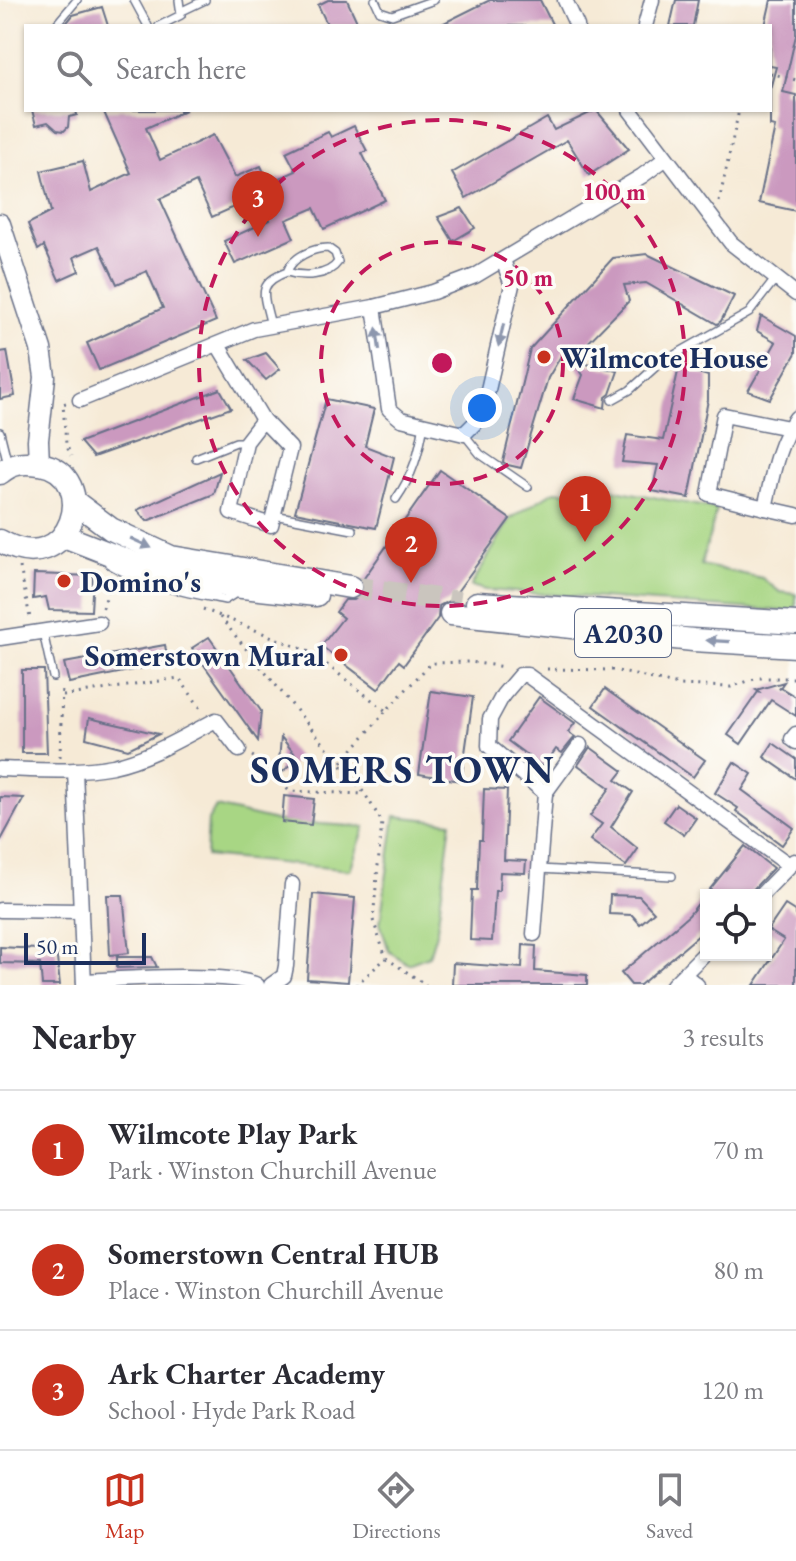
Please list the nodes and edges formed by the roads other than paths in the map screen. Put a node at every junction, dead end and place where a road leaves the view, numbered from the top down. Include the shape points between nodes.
1 (77, 0) edge
2 (134, 0) edge
3 (179, 0) edge
4 (205, 0) edge
5 (375, 0) edge
6 (434, 0) edge
7 (565, 0) edge
8 (652, 0) edge
9 (182, 11) junction
10 (57, 24) edge
11 (147, 24) edge
12 (163, 24) edge
13 (576, 24) edge
14 (646, 24) edge
15 (631, 112) edge
16 (665, 159) junction
17 (0, 224) edge
18 (503, 260) junction
19 (287, 272) junction
20 (776, 278) junction
21 (796, 294) edge
22 (374, 307) junction
23 (271, 326) junction
24 (218, 345) junction
25 (80, 400) dead end
26 (612, 400) dead end
27 (263, 420) junction
28 (792, 423) edge
29 (424, 424) junction
30 (0, 432) edge
31 (464, 434) junction
32 (246, 442) junction
33 (196, 458) dead end
34 (39, 464) junction
35 (4, 470) edge
36 (528, 487) dead end
37 (396, 499) dead end
38 (75, 502) junction
39 (765, 508) junction
40 (274, 515) junction
41 (796, 515) edge
42 (353, 530) dead end
43 (64, 536) junction
44 (0, 541) edge
45 (99, 623) road end
46 (796, 623) edge
47 (38, 633) junction
48 (0, 638) edge
49 (796, 646) edge
50 (53, 677) road end
51 (796, 734) edge
52 (796, 742) edge
53 (580, 745) dead end
54 (239, 750) road end
55 (0, 769) edge
56 (75, 770) junction
57 (545, 793) junction
58 (789, 865) edge
59 (539, 869) junction
60 (672, 876) dead end
61 (796, 883) edge
62 (292, 884) dead end
63 (767, 889) edge
64 (0, 910) edge
65 (81, 911) junction
66 (534, 934) dead end
67 (700, 958) edge
68 (678, 980) edge
69 (84, 983) edge
70 (257, 985) edge
71 (271, 985) edge
72 (697, 985) edge

1 - 10 lane
2 - 11 lane
3 - 9 lane
4 - 9 lane
5 - 6 lane via 380,11 392,15
7 - 13 street
8 - 14 street
9 - 12 lane
15 - 16 street
16 - 18 street
16 - 20 street via 731,243
17 - 34 street via 43,363
18 - 22 street via 433,292
18 -> 31 street via 512,285 509,300 482,416
19 - 19 lane via 290,264 321,248 335,253 338,262 327,271
19 - 23 lane via 265,285
20 - 21 street
20 - 26 lane via 749,313 660,363
22 - 23 street
29 -> 22 street via 401,419 389,409
23 - 24 street
24 - 25 street
24 - 27 street
27 - 32 street
27 - 40 street via 290,448
28 - 39 street
28 - 39 street via 724,415 709,494
29 - 31 street
29 - 37 lane via 417,462
30 - 35 lane
31 - 36 lane via 480,454
32 - 33 lane
32 - 40 street via 231,512 271,525
34 - 35 main road via 24,462
34 - 38 main road via 63,477
38 - 43 main road
38 -> 43 main road via 111,529 171,557 346,592 195,582
39 - 41 street
40 - 42 lane
43 - 44 main road via 29,552
45 - 47 street
49 -> 46 main road, A2030 via 693,640 455,608
47 - 48 street
47 - 50 lane
51 - 52 street
53 - 57 street
54 - 56 street via 216,720 146,756
55 - 56 street
56 - 65 street
57 - 58 street via 489,746 490,719 523,675
57 - 59 street
58 - 61 street
58 - 63 street
59 - 60 lane
59 - 66 street
62 - 71 street via 284,976
64 - 65 street
65 - 69 street
67 - 68 street
68 - 72 street
69 - 70 street via 193,978

